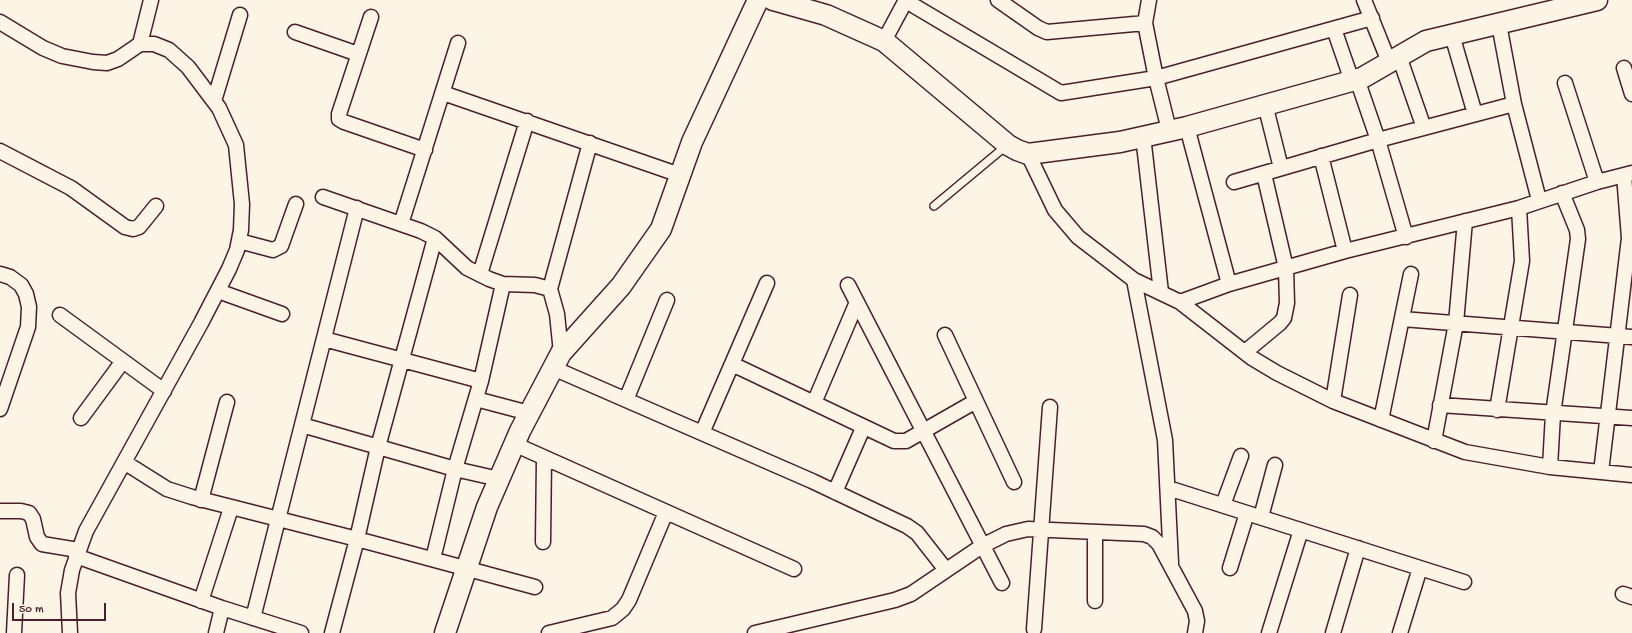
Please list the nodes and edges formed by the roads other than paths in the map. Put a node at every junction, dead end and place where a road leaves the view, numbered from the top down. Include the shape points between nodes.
1 (151, 0) edge
2 (758, 0) edge
3 (773, 0) edge
4 (906, 0) edge
5 (998, 0) edge
6 (1149, 0) edge
7 (1364, 0) edge
8 (1596, 0) edge
9 (799, 3) edge
10 (240, 14) dead end
11 (371, 17) dead end
12 (1372, 18) junction
13 (0, 22) edge
14 (1145, 24) junction
15 (1499, 24) junction
16 (1334, 29) junction
17 (295, 32) dead end
18 (1452, 35) junction
19 (884, 40) junction
20 (458, 43) dead end
21 (140, 44) junction
22 (358, 54) junction
23 (1394, 59) junction
24 (1624, 68) dead end
25 (1156, 78) junction
26 (1355, 80) junction
27 (1566, 83) dead end
28 (443, 93) junction
29 (1632, 94) edge
30 (214, 101) junction
31 (1265, 104) junction
32 (1514, 104) junction
33 (1475, 114) junction
34 (527, 121) junction
35 (1178, 128) junction
36 (1424, 128) junction
37 (1143, 136) junction
38 (1378, 140) junction
39 (590, 144) junction
40 (1008, 144) junction
41 (425, 150) junction
42 (0, 151) edge
43 (1028, 154) junction
44 (1320, 156) junction
45 (1281, 168) junction
46 (1264, 174) junction
47 (1628, 174) edge
48 (680, 175) junction
49 (1234, 182) dead end
50 (1597, 182) junction
51 (1562, 193) junction
52 (324, 197) dead end
53 (1539, 200) junction
54 (296, 204) dead end
55 (156, 206) dead end
56 (934, 206) dead end
57 (356, 208) junction
58 (1519, 208) junction
59 (1465, 221) junction
60 (401, 224) junction
61 (1406, 237) junction
62 (435, 238) junction
63 (238, 241) junction
64 (1345, 251) junction
65 (1286, 268) junction
66 (0, 274) edge
67 (480, 274) junction
68 (1411, 274) dead end
69 (1134, 280) junction
70 (767, 283) dead end
71 (503, 284) junction
72 (1229, 284) junction
73 (848, 285) dead end
74 (550, 289) junction
75 (218, 290) junction
76 (1161, 292) junction
77 (1350, 295) dead end
78 (667, 300) dead end
79 (857, 302) junction
80 (1180, 302) junction
81 (282, 314) dead end
82 (60, 315) dead end
83 (1402, 319) junction
84 (1456, 323) junction
85 (1511, 326) junction
86 (1565, 332) junction
87 (945, 335) dead end
88 (1617, 336) junction
89 (1632, 337) edge
90 (324, 339) junction
91 (1245, 352) junction
92 (402, 358) junction
93 (557, 360) junction
94 (123, 361) junction
95 (732, 364) junction
96 (481, 381) junction
97 (164, 391) junction
98 (476, 399) junction
99 (626, 400) junction
100 (976, 401) junction
101 (1333, 401) junction
102 (227, 402) dead end
103 (814, 403) junction
104 (1440, 405) junction
105 (1050, 407) dead end
106 (0, 409) edge
107 (1497, 410) junction
108 (529, 414) junction
109 (1553, 414) junction
110 (1608, 416) junction
111 (81, 418) dead end
112 (1632, 418) edge
113 (1381, 420) junction
114 (302, 425) junction
115 (863, 428) junction
116 (923, 431) junction
117 (702, 433) junction
118 (1434, 441) junction
119 (514, 444) junction
120 (378, 447) junction
121 (1241, 456) dead end
122 (544, 458) junction
123 (124, 462) junction
124 (1275, 465) dead end
125 (1550, 467) junction
126 (455, 469) junction
127 (1601, 472) junction
128 (1632, 475) edge
129 (499, 479) junction
130 (1014, 482) dead end
131 (1168, 488) junction
132 (836, 492) junction
133 (201, 500) junction
134 (1223, 505) junction
135 (231, 508) junction
136 (0, 511) edge
137 (666, 512) junction
138 (1247, 513) junction
139 (1261, 517) junction
140 (278, 520) junction
141 (1041, 529) junction
142 (1301, 530) junction
143 (1095, 532) junction
144 (357, 538) junction
145 (543, 542) dead end
146 (982, 546) junction
147 (1358, 548) junction
148 (77, 553) junction
149 (433, 559) junction
150 (1171, 566) junction
151 (466, 567) junction
152 (1230, 568) dead end
153 (1420, 568) junction
154 (794, 570) dead end
155 (946, 570) junction
156 (17, 576) dead end
157 (1464, 582) dead end
158 (1002, 583) dead end
159 (535, 587) dead end
160 (201, 601) junction
161 (1095, 602) dead end
162 (222, 608) junction
163 (260, 624) edge
164 (1034, 629) dead end
165 (14, 633) edge
166 (70, 633) edge
167 (216, 633) edge
168 (301, 633) edge
169 (332, 633) edge
170 (444, 633) edge
171 (549, 633) edge
172 (755, 633) edge
173 (1195, 633) edge
174 (1269, 633) edge
175 (1333, 633) edge
176 (1400, 633) edge

1 - 21 street
2 - 48 street
3 - 9 street
4 - 19 street
4 - 25 street via 1061,93
5 - 14 street via 1047,32
6 - 14 street
7 - 12 street
8 - 15 street
9 - 19 street
10 - 30 street
11 - 22 street
12 - 16 street
12 - 23 street
13 - 21 street via 43,48 62,56 93,62 107,63 118,59
14 - 25 street
15 - 18 street
15 - 32 street
16 - 25 street
16 - 26 street
17 - 22 street
18 - 23 street via 1426,41
18 - 33 street
19 - 40 street
20 - 28 street
21 - 30 street via 154,44 169,50 188,67
22 - 41 street via 338,114 340,119
23 - 26 street
23 - 36 street
24 - 29 street
25 - 35 street
26 - 31 street
26 - 38 street
27 - 50 street
28 - 34 street
28 - 41 street
30 - 63 street via 220,108 236,145 242,204
31 - 35 street
31 - 45 street
32 - 33 street
32 - 53 street
33 - 36 street
34 - 39 street
34 - 67 street
35 - 37 street
35 - 72 street
36 - 38 street
37 - 43 street via 1120,142
37 - 76 street
38 - 44 street
38 - 61 street
39 - 48 street
39 - 74 street
40 - 43 street
40 - 56 lane
41 - 60 street
42 - 55 street via 71,188 125,227 139,227
43 - 69 street via 1055,210 1067,226
44 - 45 street
44 - 64 street
45 - 46 street
46 - 49 street
46 - 65 street
47 - 50 street
47 - 88 street via 1629,238
48 - 93 street via 661,229 621,286
50 - 51 street
51 - 53 street
51 - 86 street via 1577,230 1578,239
52 - 57 street
53 - 58 street
54 - 63 street via 281,246 274,250
57 - 60 street
57 - 90 street
58 - 59 street
58 - 85 street via 1522,262
59 - 61 street
59 - 84 street
60 - 62 street
61 - 64 street
62 - 67 street via 467,268
62 - 92 street
63 - 75 street via 229,269
64 - 65 street
65 - 72 street
65 - 91 street via 1287,303 1284,318
66 - 106 street via 21,284 29,307 28,327
67 - 71 street
68 - 83 street
69 - 76 street
69 - 131 street via 1165,440
70 - 95 street
71 - 74 street via 546,286
71 - 96 street
72 - 80 street
73 - 79 street
74 - 93 street via 557,314
75 - 81 street
75 - 97 street
76 - 80 street
77 - 101 street
78 - 99 street
79 - 103 street
79 - 116 street
80 - 91 street
82 - 94 street
83 - 84 street
83 - 113 street
84 - 85 street
84 - 104 street
85 - 86 street
85 - 107 street
86 - 88 street
86 - 109 street
87 - 100 street
88 - 89 street
88 - 110 street
90 - 92 street
90 - 114 street
91 - 101 street via 1265,366
92 - 96 street
92 - 120 street
93 - 99 street
93 - 108 street
94 - 97 street
94 - 111 street
95 - 103 street
95 - 117 street
96 - 98 street
97 - 123 street
98 - 108 street
98 - 126 street
99 - 117 street
100 - 116 street
100 - 130 street
101 - 113 street
102 - 133 street
103 - 115 street
104 - 107 street
104 - 118 street
105 - 141 street
107 - 109 street
108 - 119 street
109 - 110 street
109 - 125 street
110 - 112 street
110 - 127 street
113 - 118 street
114 - 120 street
114 - 140 street
115 - 116 street via 894,441 906,441
115 - 132 street
116 - 146 street
117 - 132 street
118 - 125 street via 1490,458
119 - 122 street
119 - 129 street
120 - 126 street
120 - 144 street
121 - 134 street
122 - 137 street
122 - 145 street
123 - 133 street via 167,489
123 - 148 street via 97,508
124 - 139 street
125 - 127 street
126 - 129 street
126 - 149 street
127 - 128 street
129 - 151 street
131 - 134 street
131 - 150 street
132 - 155 street via 917,533
133 - 135 street
134 - 138 street
135 - 140 street
135 - 160 street
136 - 148 street via 29,514 42,544
137 - 154 street
137 - 171 street via 629,600 622,609 612,618
138 - 139 street
138 - 152 street
139 - 142 street
140 - 144 street
140 - 163 street
141 - 143 street
141 - 146 street via 1018,530
141 - 164 street
142 - 147 street
142 - 174 street
143 - 150 street via 1144,534 1152,537 1159,544
143 - 161 street
144 - 149 street
144 - 169 street
146 - 155 street
146 - 158 street
147 - 153 street
147 - 175 street
148 - 160 street
148 - 166 street via 68,592
149 - 151 street
150 - 173 street via 1196,612
151 - 159 street
151 - 170 street
153 - 157 street
153 - 176 street
155 - 172 street via 911,594 895,600
156 - 165 street
160 - 162 street
162 - 163 street
162 - 167 street
163 - 168 street

